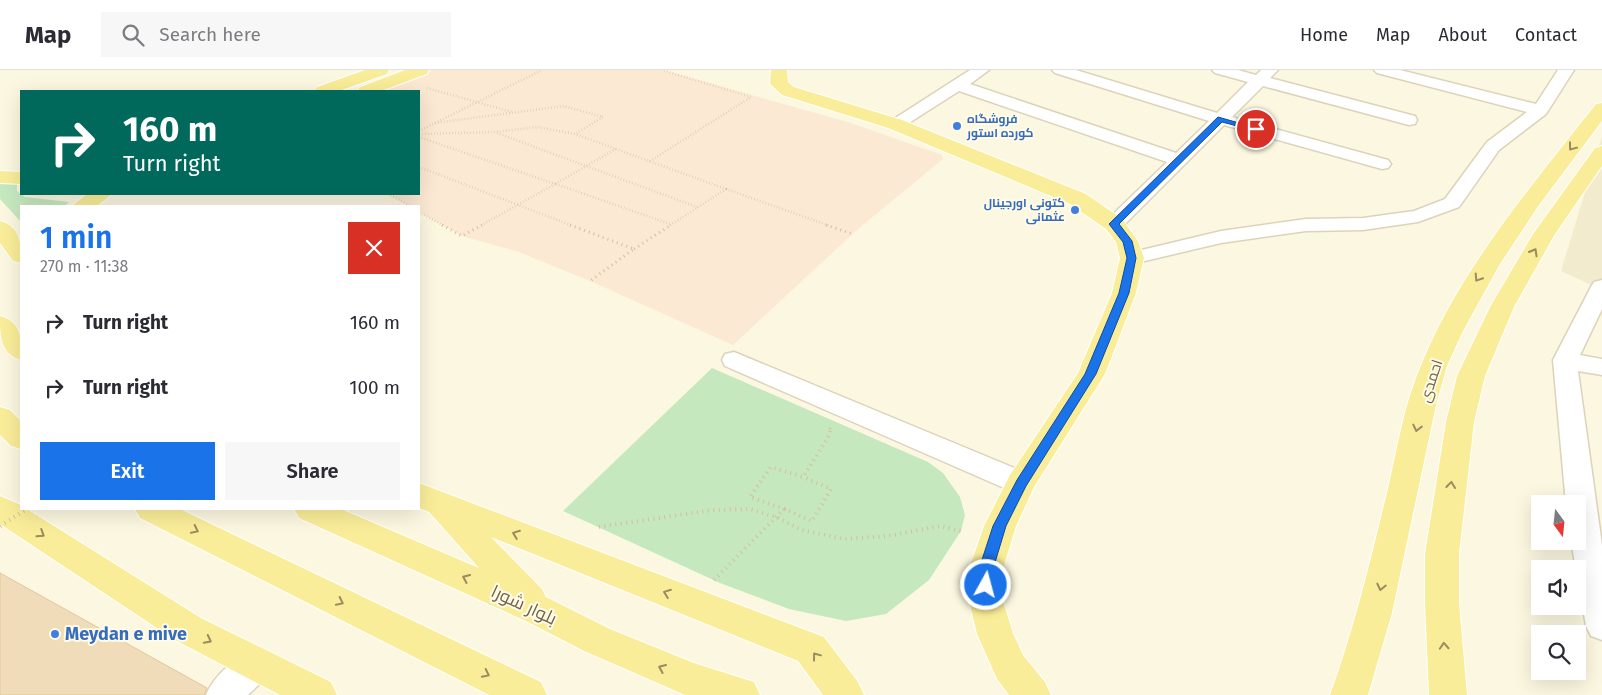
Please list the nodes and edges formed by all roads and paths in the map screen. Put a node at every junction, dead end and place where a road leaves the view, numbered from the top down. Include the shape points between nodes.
1 (381, 70) edge
2 (420, 70) edge
3 (542, 70) edge
4 (662, 70) edge
5 (780, 70) edge
6 (981, 70) edge
7 (1060, 70) edge
8 (1220, 70) edge
9 (1382, 70) edge
10 (1566, 70) edge
11 (1265, 75) edge
12 (398, 79) junction
13 (957, 85) junction
14 (326, 90) edge
15 (369, 90) edge
16 (475, 103) junction
17 (1602, 108) edge
18 (1540, 110) junction
19 (515, 113) junction
20 (1220, 119) junction
21 (1409, 120) dead end
22 (434, 123) junction
23 (895, 124) junction
24 (494, 132) junction
25 (420, 133) edge
26 (420, 134) edge
27 (420, 134) edge
28 (575, 134) junction
29 (616, 149) junction
30 (1602, 152) edge
31 (1179, 160) junction
32 (650, 161) junction
33 (1382, 164) dead end
34 (588, 165) junction
35 (420, 167) edge
36 (0, 177) edge
37 (20, 178) edge
38 (555, 184) junction
39 (726, 189) junction
40 (99, 195) edge
41 (390, 195) edge
42 (84, 205) edge
43 (408, 205) edge
44 (519, 205) junction
45 (698, 207) junction
46 (420, 213) edge
47 (1114, 224) junction
48 (671, 225) junction
49 (0, 228) edge
50 (853, 234) dead end
51 (634, 249) junction
52 (20, 255) edge
53 (1132, 258) junction
54 (590, 281) dead end
55 (1602, 287) edge
56 (0, 324) edge
57 (20, 350) edge
58 (734, 360) dead end
59 (1565, 360) junction
60 (1602, 367) edge
61 (0, 417) edge
62 (831, 420) dead end
63 (20, 437) edge
64 (803, 477) junction
65 (1021, 483) junction
66 (428, 499) edge
67 (0, 508) edge
68 (784, 509) junction
69 (25, 510) edge
70 (153, 510) edge
71 (312, 510) edge
72 (776, 517) junction
73 (0, 526) edge
74 (599, 527) dead end
75 (961, 531) dead end
76 (714, 580) dead end
77 (540, 611) junction
78 (1602, 626) edge
79 (257, 664) junction
80 (696, 688) edge
81 (223, 695) edge
82 (318, 695) edge
83 (528, 695) edge
84 (741, 695) edge
85 (845, 695) edge
86 (1032, 695) edge
87 (1349, 695) edge
88 (1448, 695) edge

1 - 14 main road
2 - 12 main road
3 - 16 path
4 - 32 path via 751,97
5 - 23 main road via 779,84 788,91
6 - 13 street
7 - 20 street
8 - 11 street
9 - 18 street
10 - 18 street
11 - 20 street
11 - 21 street
12 - 15 main road
12 - 16 path
13 - 23 street
13 - 31 street
16 - 19 path
16 - 22 path
17 -> 87 main road, احمدی via 1505,236 1469,293 1433,367 1376,610
18 - 53 street via 1493,146 1452,203 1418,216 1363,224 1297,226 1221,237
19 - 22 path
19 - 28 path via 564,106 603,117
20 - 31 street
20 - 33 street
22 - 25 path
23 - 47 main road via 1078,199
24 - 26 path
24 - 28 path via 538,127
24 - 34 path
27 - 38 path
28 - 29 path
29 - 32 path
29 - 34 path
88 -> 30 main road via 1442,554 1460,422 1471,376 1502,307 1544,234
31 - 47 street
32 - 39 path
34 - 38 path
34 - 45 path
35 - 44 path
36 - 37 main road
38 - 44 path
38 - 48 path
39 - 45 path
39 - 50 path
40 - 42 main road
41 - 43 path
44 - 46 path via 462,236
44 - 51 path
45 - 48 path
47 - 53 main road via 1127,241
48 - 51 path
49 - 52 main road
51 - 54 path
53 - 65 main road via 1124,293 1091,374
55 - 59 street
56 - 57 main road
58 - 65 street
59 - 60 street
59 - 78 street via 1584,524
61 - 63 main road
62 - 64 path via 829,436
64 - 68 path via 831,489 812,520
64 - 68 path via 771,467 750,497
65 - 86 main road via 1000,526 986,569 986,601 995,634 1010,667
66 - 77 main road
85 -> 66 main road via 811,649
67 -> 79 main road via 188,630
68 - 72 path
69 - 73 path, bridge
70 -> 83 main road
77 -> 71 main road, بلوار شورا
72 - 74 path via 750,509 712,510
72 - 75 path via 802,530 844,539 888,536 940,526
72 - 76 path
80 -> 77 main road, بلوار شورا
79 - 81 street
79 - 82 main road
80 - 84 main road, بلوار شورا

